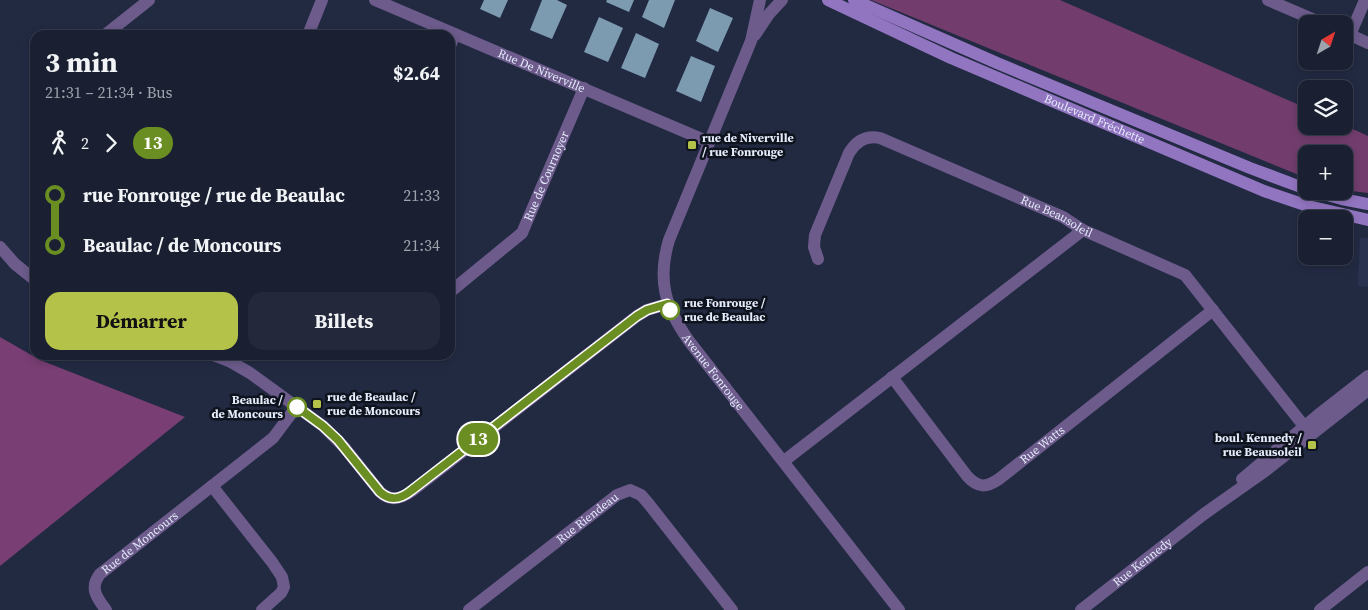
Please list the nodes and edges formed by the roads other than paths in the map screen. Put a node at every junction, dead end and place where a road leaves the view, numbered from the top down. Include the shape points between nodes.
1 (150, 0) edge
2 (322, 0) edge
3 (375, 0) edge
4 (760, 0) edge
5 (782, 0) edge
6 (828, 0) edge
7 (854, 0) edge
8 (1268, 0) edge
9 (1365, 0) edge
10 (1303, 15) edge
11 (1353, 23) edge
12 (111, 30) edge
13 (310, 30) edge
14 (446, 30) edge
15 (455, 34) edge
16 (1353, 37) edge
17 (751, 41) junction
18 (1368, 43) edge
19 (584, 88) junction
20 (709, 142) junction
21 (1298, 186) edge
22 (1342, 200) edge
23 (1368, 204) edge
24 (1368, 220) edge
25 (1083, 230) junction
26 (0, 247) edge
27 (818, 259) dead end
28 (30, 276) edge
29 (455, 288) edge
30 (667, 304) junction
31 (1213, 310) junction
32 (224, 360) edge
33 (1368, 376) edge
34 (892, 377) junction
35 (1368, 390) edge
36 (297, 406) junction
37 (1308, 431) junction
38 (784, 461) junction
39 (212, 486) junction
40 (1368, 572) edge
41 (106, 610) edge
42 (262, 610) edge
43 (469, 610) edge
44 (732, 610) edge
45 (899, 610) edge
46 (1081, 610) edge
47 (1320, 610) edge

1 - 12 street
2 - 13 street
3 - 14 street, Rue De Niverville
4 - 17 street
5 - 17 street
6 - 24 main road, Boulevard Fréchette via 952,58 1264,190 1316,209
7 - 21 main road, Boulevard Fréchette via 998,64
8 - 10 street
9 - 11 street
15 - 19 street, Rue De Niverville
16 - 18 street
17 - 20 street, Avenue Fonrouge
19 - 20 street, Rue De Niverville
19 - 29 street, Rue de Cournoyer via 522,233
20 - 30 street, Avenue Fonrouge via 666,249
22 - 23 main road
25 - 27 street, Rue Beausoleil via 1054,213 885,140 870,137 852,149 832,191 815,235
25 - 31 street, Rue Beausoleil via 1185,275
25 - 34 street
26 - 28 street
30 - 36 street via 637,316 405,496 398,498 387,498 380,492 338,440
30 - 38 street, Avenue Fonrouge via 689,341
31 - 34 street, Rue Watts via 986,486 978,485 967,476
31 - 37 street, Rue Beausoleil
32 - 36 street via 243,369
33 - 37 street, Rue Kennedy
34 - 38 street
35 - 37 street, Rue Kennedy
36 - 39 street, Rue de Moncours via 273,438
37 - 46 street, Rue Kennedy via 1259,464 1204,514
38 - 45 street, Avenue Fonrouge
39 - 41 street, Rue de Moncours via 100,574 94,591
39 - 42 street via 282,577 284,586 281,593
40 - 47 street
43 - 44 street, Rue Riendeau via 617,495 630,490 648,503

